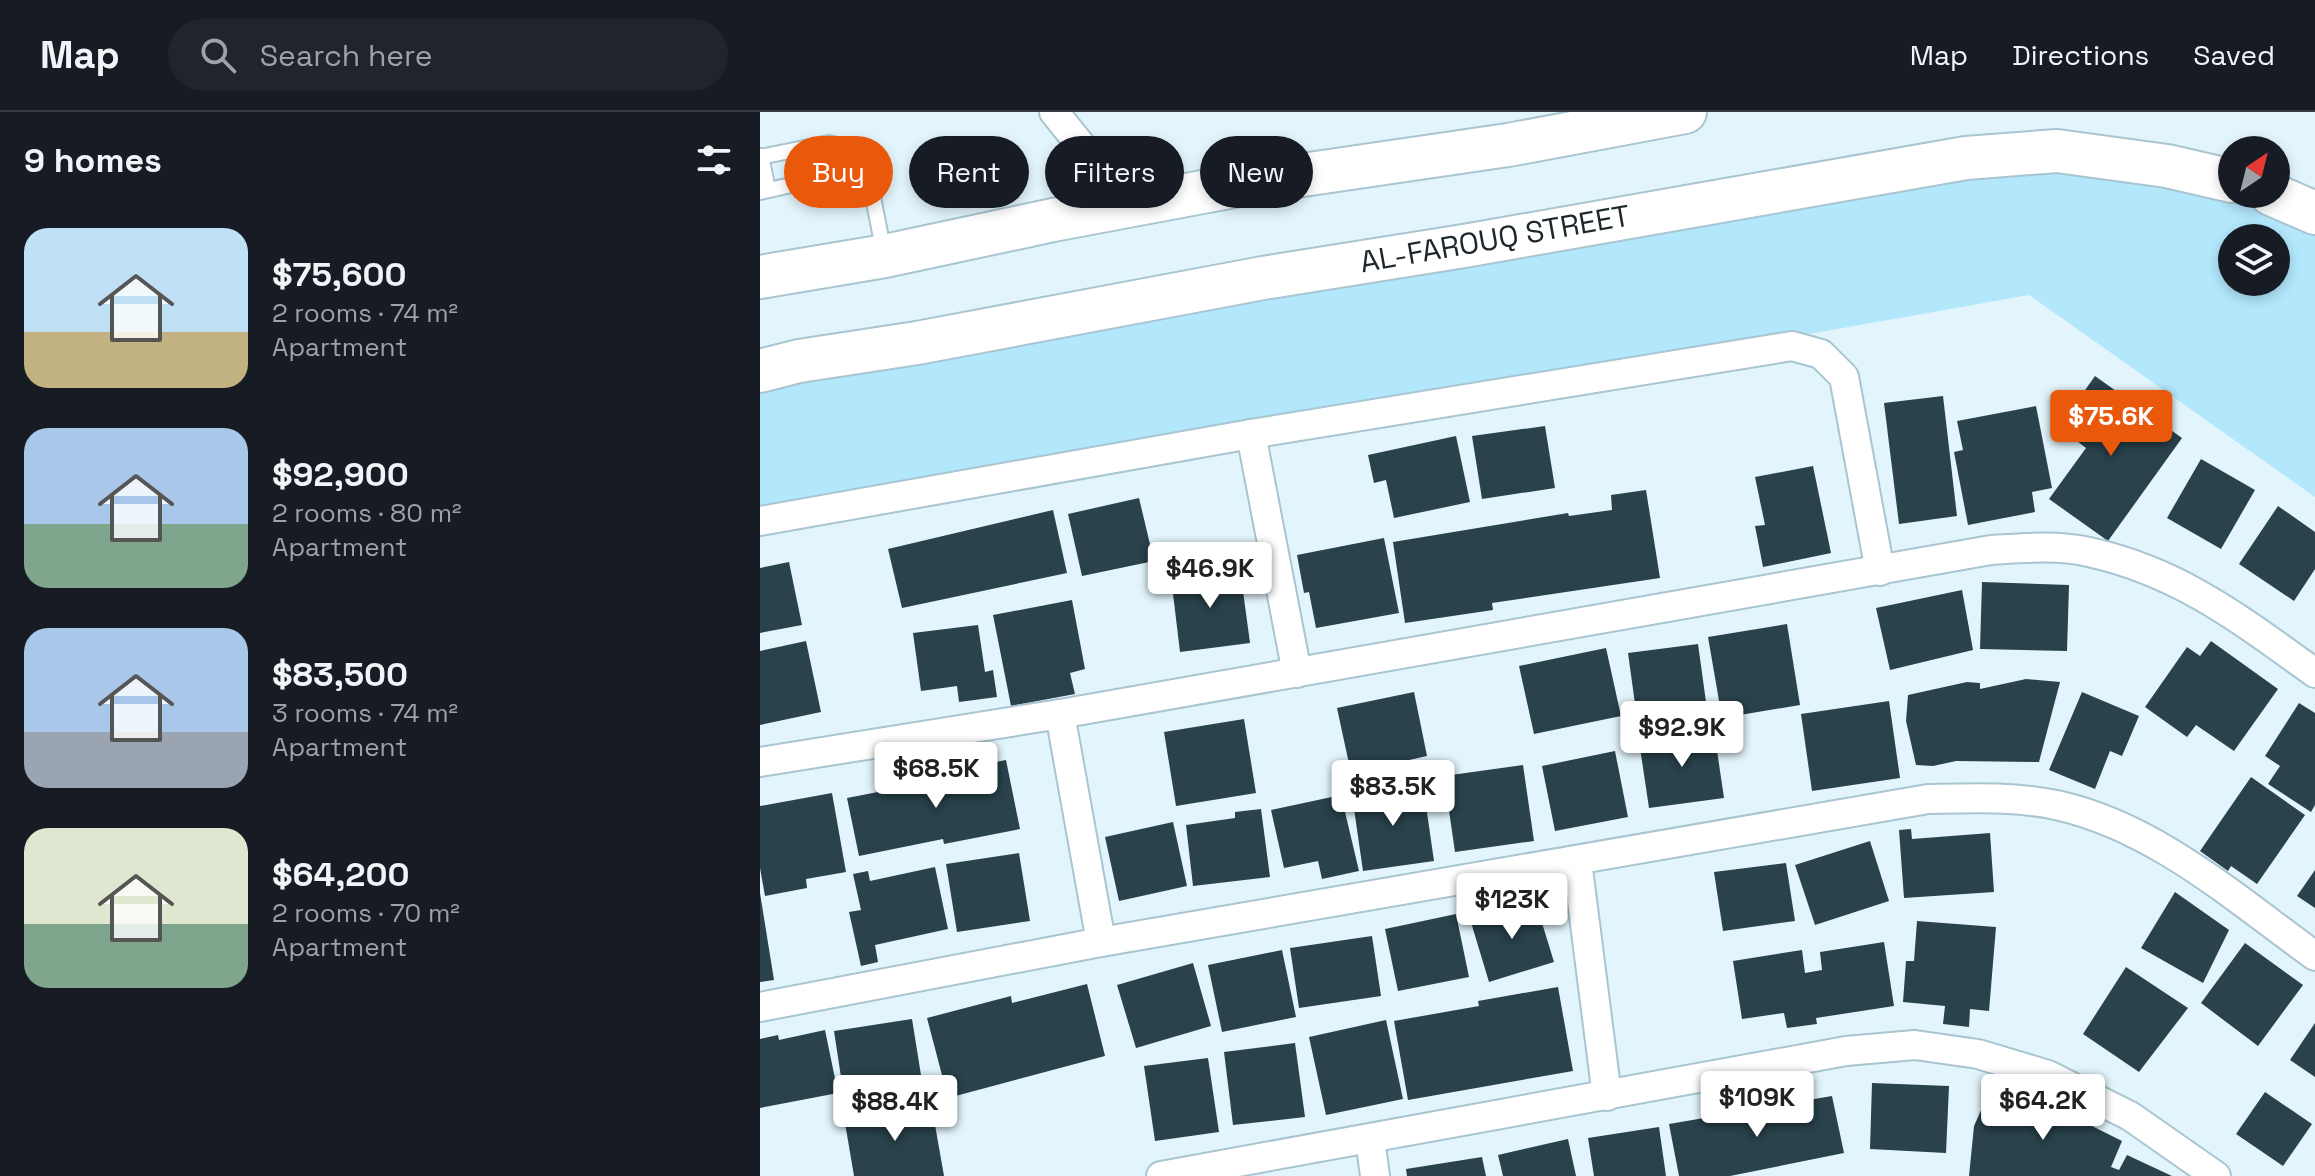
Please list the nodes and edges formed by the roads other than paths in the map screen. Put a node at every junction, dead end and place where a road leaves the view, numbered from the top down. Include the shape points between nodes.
1 (1054, 112) edge
2 (1685, 112) edge
3 (1073, 136) edge
4 (784, 152) edge
5 (761, 156) edge
6 (2218, 178) edge
7 (784, 187) edge
8 (764, 191) edge
9 (1184, 196) edge
10 (2290, 202) edge
11 (875, 208) edge
12 (1119, 208) edge
13 (2315, 213) edge
14 (885, 256) junction
15 (760, 277) edge
16 (760, 371) edge
17 (1251, 434) junction
18 (760, 521) edge
19 (1880, 571) junction
20 (1297, 673) junction
21 (2315, 673) edge
22 (1060, 714) junction
23 (760, 762) edge
24 (1577, 861) junction
25 (1101, 942) junction
26 (2315, 956) edge
27 (760, 1007) edge
28 (1607, 1096) junction
29 (1370, 1139) junction
30 (1161, 1176) edge
31 (1375, 1176) edge
32 (2216, 1176) edge

1 - 3 street
2 - 9 main road
4 - 5 lane
5 - 8 lane
6 - 16 main road, AL-FAROUQ STREET via 2057,151 1966,158 1263,278
7 - 8 lane
10 - 13 main road
11 - 14 lane
12 - 14 main road
14 - 15 main road
17 - 18 street
17 - 19 street via 1792,346 1821,354 1844,377
17 - 20 street
19 - 20 street
19 - 21 street via 1991,550 2041,547 2087,552 2182,583
20 - 22 street
22 - 23 street
22 - 25 street
24 - 25 street
24 - 26 street via 1928,799 2005,798 2058,805 2123,828 2179,859
24 - 28 street
25 - 27 street
28 - 29 street
28 - 32 street via 1846,1051 1915,1045 1978,1054 2048,1075 2130,1116
29 - 30 street
29 - 31 street

